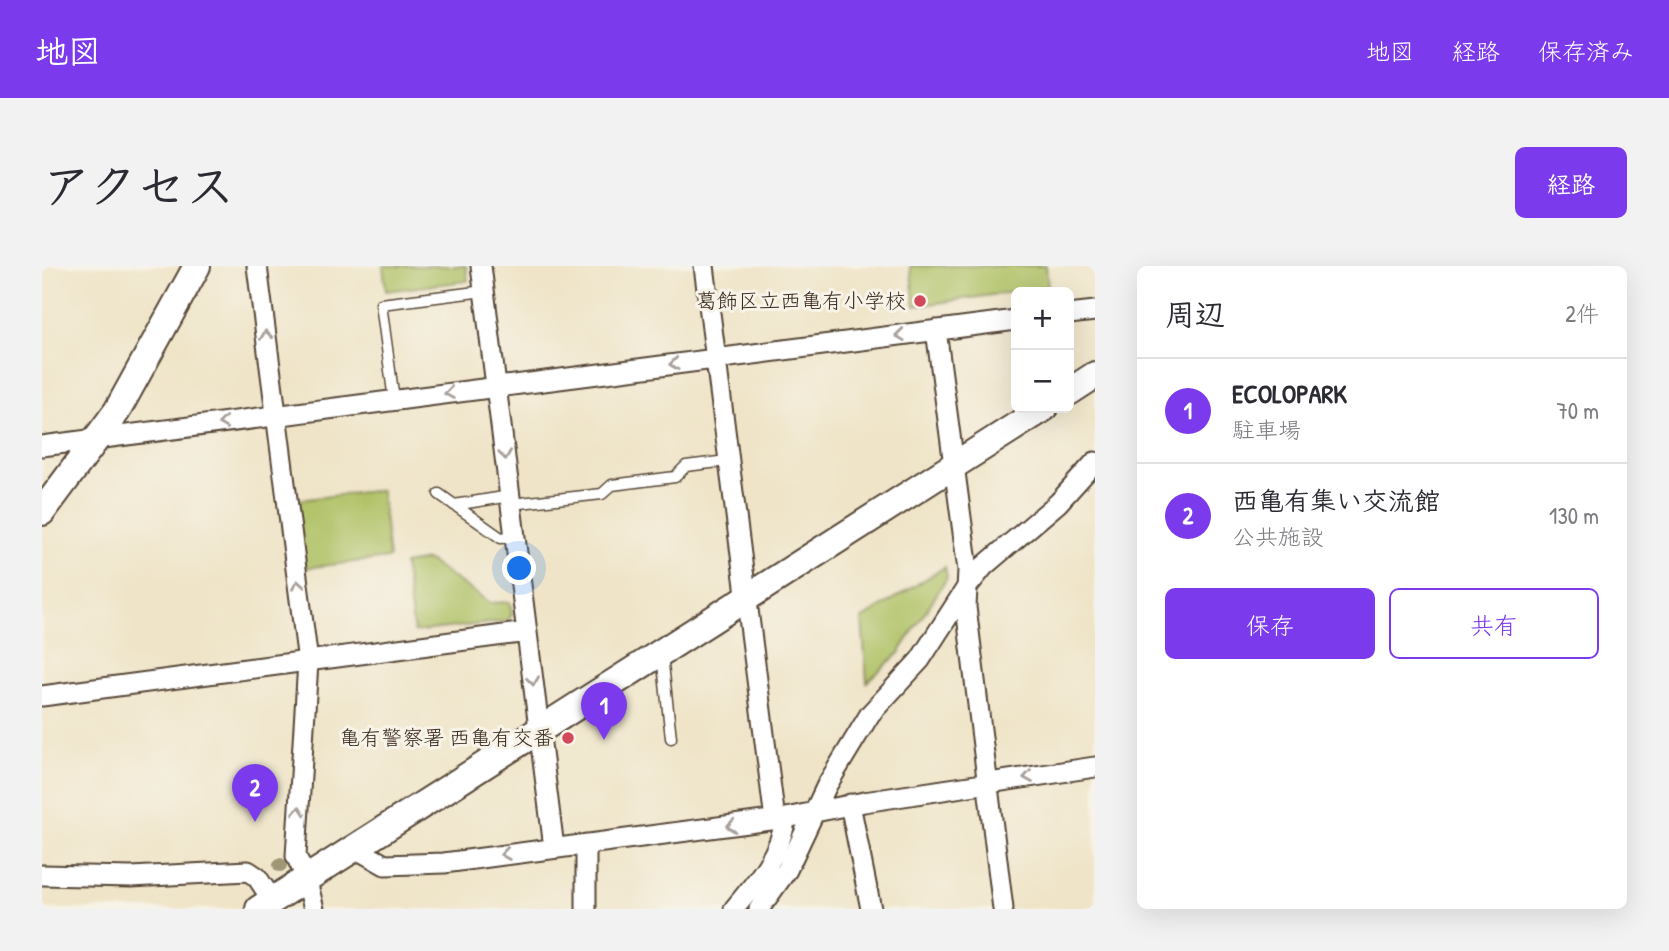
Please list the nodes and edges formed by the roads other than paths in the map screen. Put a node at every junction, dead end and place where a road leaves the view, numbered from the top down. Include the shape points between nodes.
1 (197, 266) edge
2 (257, 266) edge
3 (481, 266) edge
4 (704, 266) edge
5 (484, 291) junction
6 (1095, 311) edge
7 (1074, 313) edge
8 (1011, 321) edge
9 (936, 330) junction
10 (716, 359) junction
11 (1095, 375) edge
12 (496, 386) junction
13 (1074, 389) edge
14 (394, 400) junction
15 (1036, 413) edge
16 (276, 417) junction
17 (95, 438) junction
18 (42, 446) edge
19 (727, 461) junction
20 (1095, 462) edge
21 (954, 466) junction
22 (439, 494) dead end
23 (511, 500) junction
24 (454, 505) junction
25 (42, 512) edge
26 (515, 536) junction
27 (967, 587) junction
28 (746, 598) junction
29 (527, 632) junction
30 (662, 651) junction
31 (308, 662) junction
32 (42, 696) edge
33 (539, 729) junction
34 (671, 738) dead end
35 (1095, 767) edge
36 (988, 783) junction
37 (850, 804) junction
38 (817, 811) junction
39 (781, 819) junction
40 (586, 844) junction
41 (352, 847) junction
42 (554, 848) junction
43 (42, 875) edge
44 (306, 877) junction
45 (265, 905) edge
46 (314, 909) edge
47 (586, 909) edge
48 (734, 909) edge
49 (759, 909) edge
50 (871, 909) edge
51 (1003, 909) edge

1 - 17 street via 117,411
16 -> 2 street
3 - 5 street
4 - 10 street
5 - 12 street
5 - 14 lane via 381,304
6 - 7 street
8 - 9 street
9 -> 10 street
9 - 21 street
10 -> 12 street
10 - 19 street
11 - 13 street
12 -> 14 street
12 -> 23 street
14 - 16 street
15 - 21 street
16 -> 17 street
31 -> 16 street
17 - 18 street
17 - 25 street
19 - 23 lane via 685,466 675,477 612,485 602,494
19 - 28 street
20 - 27 street
21 - 27 street
21 - 28 street
22 - 24 lane
23 - 24 lane
23 - 26 street
24 - 26 lane via 500,538
26 - 29 street
27 - 36 street via 965,607
27 - 38 street via 920,660 870,714 827,785
28 - 30 street
28 - 39 street
29 - 31 street
29 -> 33 street
30 - 33 street
30 - 34 lane
31 - 32 street
44 -> 31 street via 296,856
33 - 41 street
33 - 42 street
35 -> 36 street
36 - 37 street
36 - 51 street
37 - 38 street
37 - 50 street
38 - 39 street
38 - 49 street via 787,870
39 -> 40 street
39 - 48 street via 783,838 768,868
40 - 42 street
40 - 47 street
42 -> 41 street via 444,863 385,865
41 - 44 street
43 - 45 street via 131,877 248,871 257,877
44 - 45 street
44 - 46 street

